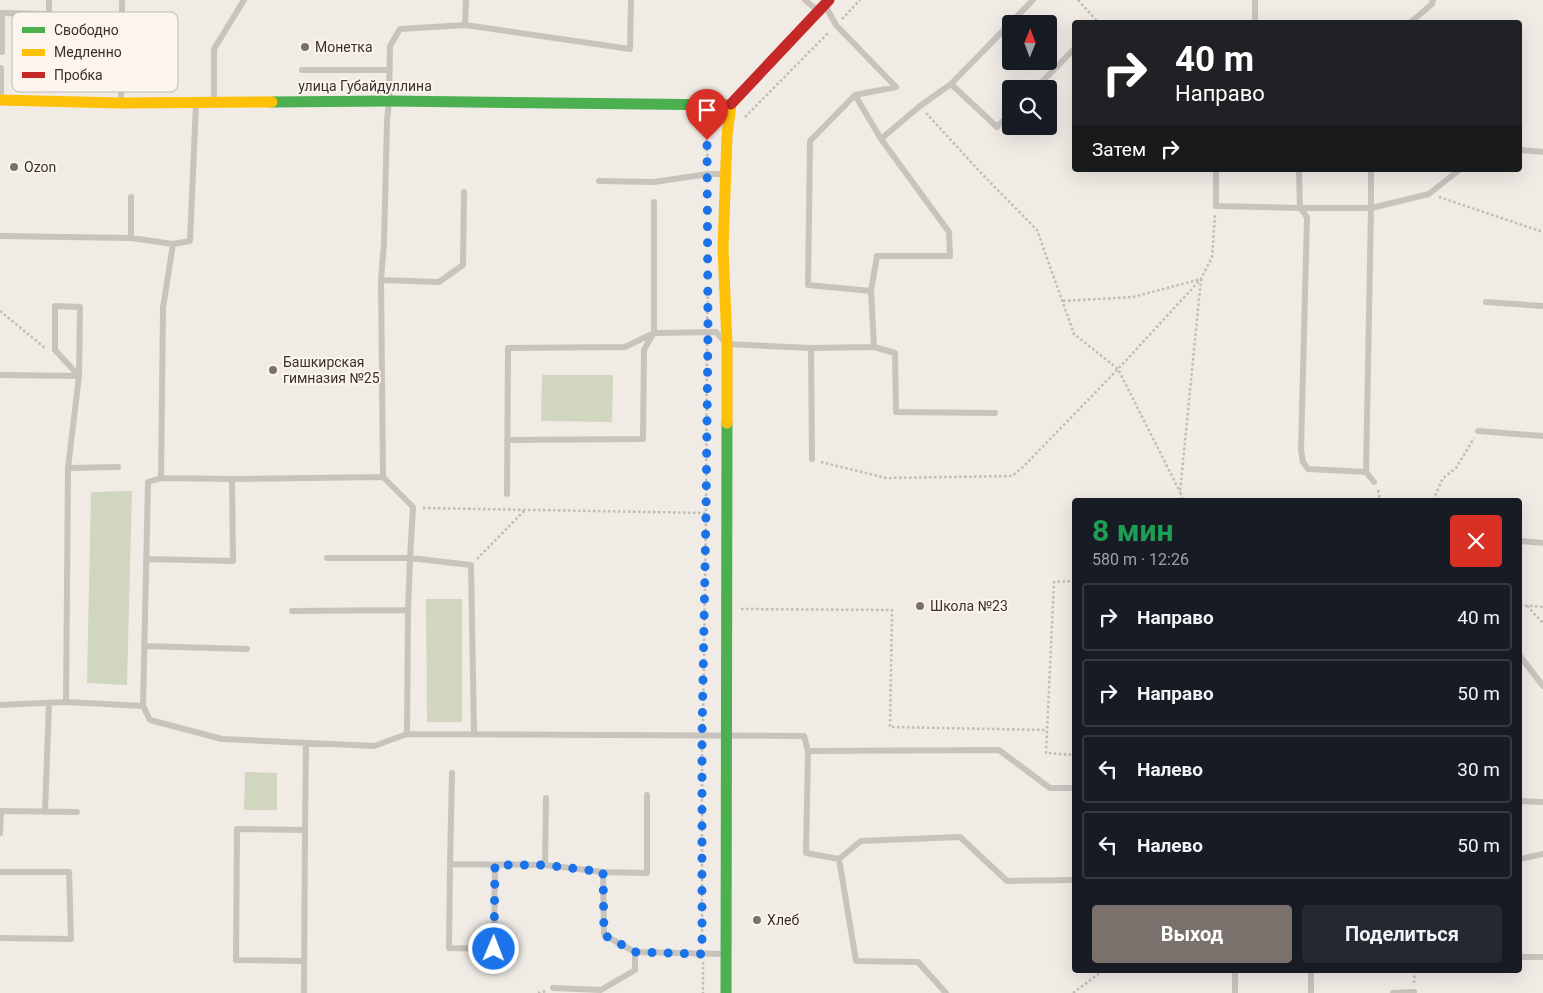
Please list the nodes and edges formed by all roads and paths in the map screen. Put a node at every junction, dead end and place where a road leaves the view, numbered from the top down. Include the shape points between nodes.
1 (244, 0) edge
2 (466, 0) edge
3 (631, 0) edge
4 (805, 0) edge
5 (860, 0) edge
6 (1033, 0) edge
7 (1078, 0) edge
8 (1255, 0) edge
9 (1433, 0) edge
10 (824, 5) edge
11 (1, 13) edge
12 (1096, 20) edge
13 (1255, 20) edge
14 (1413, 20) edge
15 (465, 25) junction
16 (836, 25) junction
17 (1072, 51) edge
18 (2, 52) dead end
19 (1, 68) dead end
20 (302, 70) dead end
21 (390, 70) junction
22 (1044, 80) edge
23 (951, 84) junction
24 (121, 92) edge
25 (855, 95) junction
26 (1, 100) edge
27 (214, 101) junction
28 (389, 101) junction
29 (196, 102) junction
30 (121, 103) junction
31 (730, 105) junction
32 (920, 106) junction
33 (751, 110) dead end
34 (1002, 122) edge
35 (881, 139) junction
36 (707, 140) dead end
37 (1522, 150) edge
38 (1543, 152) edge
39 (1216, 172) edge
40 (1300, 172) edge
41 (1371, 172) edge
42 (1456, 172) edge
43 (708, 174) junction
44 (726, 174) junction
45 (599, 181) dead end
46 (464, 192) dead end
47 (1428, 194) junction
48 (131, 197) dead end
49 (654, 202) dead end
50 (1216, 206) junction
51 (1300, 208) junction
52 (1372, 208) junction
53 (1543, 232) edge
54 (0, 236) edge
55 (131, 238) junction
56 (173, 244) junction
57 (1201, 279) junction
58 (381, 280) junction
59 (708, 282) dead end
60 (871, 292) junction
61 (1062, 301) junction
62 (1486, 302) dead end
63 (1543, 306) edge
64 (0, 311) edge
65 (708, 331) junction
66 (654, 333) junction
67 (726, 344) junction
68 (874, 347) junction
69 (811, 348) junction
70 (50, 352) dead end
71 (1118, 369) junction
72 (0, 376) edge
73 (79, 376) junction
74 (995, 414) dead end
75 (1478, 431) joint
76 (1543, 436) edge
77 (507, 440) junction
78 (812, 459) joint
79 (68, 468) junction
80 (118, 468) dead end
81 (1366, 472) junction
82 (383, 477) junction
83 (161, 478) junction
84 (232, 479) junction
85 (1374, 482) dead end
86 (1180, 492) junction
87 (506, 494) dead end
88 (1182, 498) edge
89 (1434, 498) edge
90 (413, 508) junction
91 (525, 510) junction
92 (706, 513) junction
93 (1522, 541) edge
94 (1543, 543) edge
95 (327, 558) dead end
96 (410, 558) junction
97 (146, 559) junction
98 (471, 565) junction
99 (1072, 582) edge
100 (1522, 605) edge
101 (1527, 606) junction
102 (1543, 607) edge
103 (727, 609) junction
104 (408, 610) junction
105 (292, 611) dead end
106 (1543, 623) edge
107 (144, 646) junction
108 (247, 649) dead end
109 (1522, 659) edge
110 (1543, 686) edge
111 (66, 702) junction
112 (49, 703) junction
113 (0, 705) edge
114 (143, 706) junction
115 (1046, 730) junction
116 (406, 734) junction
117 (474, 734) junction
118 (702, 735) junction
119 (726, 735) junction
120 (306, 743) junction
121 (808, 751) junction
122 (1072, 755) edge
123 (452, 773) dead end
124 (1072, 788) edge
125 (647, 795) dead end
126 (546, 798) dead end
127 (1522, 801) edge
128 (1543, 802) edge
129 (0, 811) edge
130 (45, 812) junction
131 (77, 812) dead end
132 (305, 830) junction
133 (0, 833) edge
134 (1543, 854) edge
135 (839, 859) junction
136 (1522, 859) edge
137 (450, 864) junction
138 (495, 865) junction
139 (545, 865) junction
140 (0, 872) edge
141 (603, 872) junction
142 (1072, 880) edge
143 (0, 938) edge
144 (635, 952) junction
145 (702, 954) junction
146 (726, 954) junction
147 (1522, 957) edge
148 (1543, 957) edge
149 (304, 961) junction
150 (1100, 973) edge
151 (1235, 973) edge
152 (1311, 973) edge
153 (1415, 973) edge
154 (553, 988) dead end
155 (1414, 992) joint
156 (304, 993) edge
157 (703, 993) edge
158 (726, 993) edge
159 (946, 993) edge
160 (1073, 993) edge
161 (1235, 993) edge
162 (1311, 993) edge
163 (1394, 993) edge

1 - 27 lane via 214,49
2 - 15 lane
3 - 15 lane via 630,49
4 - 10 lane
5 - 16 path
6 - 23 lane
7 - 12 path
8 - 13 lane
9 - 14 lane
10 - 16 lane
10 - 31 street
11 - 18 lane
15 - 21 lane via 400,29 390,46
16 - 25 lane via 896,87
16 - 33 path
17 - 22 lane
19 - 26 lane
20 - 21 lane
21 - 28 lane
23 - 32 lane
23 - 34 lane via 997,127
24 - 30 lane
25 - 35 lane
25 - 60 lane via 810,141 808,285
26 - 30 street, улица Губайдуллина
27 - 28 street, улица Губайдуллина
27 - 29 street, улица Губайдуллина
28 - 31 street, улица Губайдуллина
28 - 58 lane
29 - 30 street, улица Губайдуллина
29 - 56 lane via 190,241
31 - 44 street
32 - 35 lane
32 - 61 path via 1038,230
35 - 60 lane via 949,232 950,256 877,256
36 - 43 path
37 - 38 lane
39 - 50 lane
40 - 51 lane
41 - 52 lane
42 - 47 lane
43 - 44 lane
43 - 45 lane via 654,182
44 - 67 street via 723,248
46 - 58 lane via 463,265 439,282
47 - 52 lane
47 - 53 path
48 - 55 lane
49 - 66 lane
50 - 51 lane
50 - 57 path via 1212,257
51 - 52 lane
51 - 81 lane via 1307,217 1303,462 1308,469
52 - 81 lane
54 - 55 lane
55 - 56 lane
56 - 83 lane via 163,308
57 - 61 path via 1133,297
57 - 71 path
57 - 86 path
58 - 82 lane
59 - 65 path
60 - 68 lane
61 - 71 path via 1074,334
62 - 63 lane
64 - 70 path
65 - 66 lane
65 - 67 lane via 716,332
65 - 92 path
66 - 77 lane via 626,346 508,348
66 - 77 lane via 644,350 643,439
67 - 69 lane
67 - 103 street
68 - 69 lane
68 - 74 lane via 896,354 896,412
69 - 78 lane
71 - 78 path via 1012,476 886,478
71 - 86 path
72 - 73 lane
73 - 73 lane via 80,307 55,306 55,350
73 - 79 lane
75 - 76 lane
75 - 89 path via 1456,468 1443,478
77 - 87 lane
79 - 80 lane
79 - 111 lane
81 - 85 lane
82 - 84 lane
82 - 90 lane
83 - 84 lane
83 - 97 lane via 148,482
84 - 97 lane via 233,561
86 - 88 path
90 - 91 path
90 - 96 lane
91 - 92 path
91 - 98 path
92 - 118 path
93 - 94 lane
95 - 96 lane
96 - 98 lane
96 - 104 lane
97 - 107 lane
98 - 117 lane
99 - 115 path via 1054,582
100 - 101 path
101 - 102 path
101 - 106 path
103 - 115 path via 892,610 890,727
103 - 119 street
104 - 105 lane
104 - 116 lane
107 - 108 lane
107 - 114 lane
109 - 110 lane
111 - 112 lane
111 - 114 lane
112 - 113 lane
112 - 130 lane
114 - 120 lane via 150,720 222,739
115 - 122 path via 1046,754
116 - 117 lane
116 - 120 lane via 374,746
117 - 118 lane
118 - 119 lane
118 - 145 path
119 - 121 lane via 804,736
119 - 146 street
120 - 132 lane
121 - 124 lane via 999,750 1050,788
121 - 135 lane via 806,853
123 - 137 lane
125 - 141 lane via 647,873
126 - 139 lane
127 - 128 lane
129 - 130 lane
129 - 133 lane
130 - 131 lane
132 - 149 lane
132 - 149 lane via 237,829 236,942 236,960
134 - 136 lane
135 - 142 lane via 861,841 960,837 1007,881
135 - 159 lane via 856,961 918,962
137 - 138 lane
137 - 138 lane via 449,948 485,949 494,949
138 - 139 lane
139 - 141 lane
140 - 143 lane via 69,872 72,939
141 - 144 lane via 604,935
144 - 145 lane
144 - 154 lane via 634,970 601,990
145 - 146 lane
145 - 157 path
146 - 158 street
147 - 148 lane
149 - 156 lane
150 - 160 path
151 - 161 lane
152 - 162 lane
153 - 155 path
155 - 163 lane

